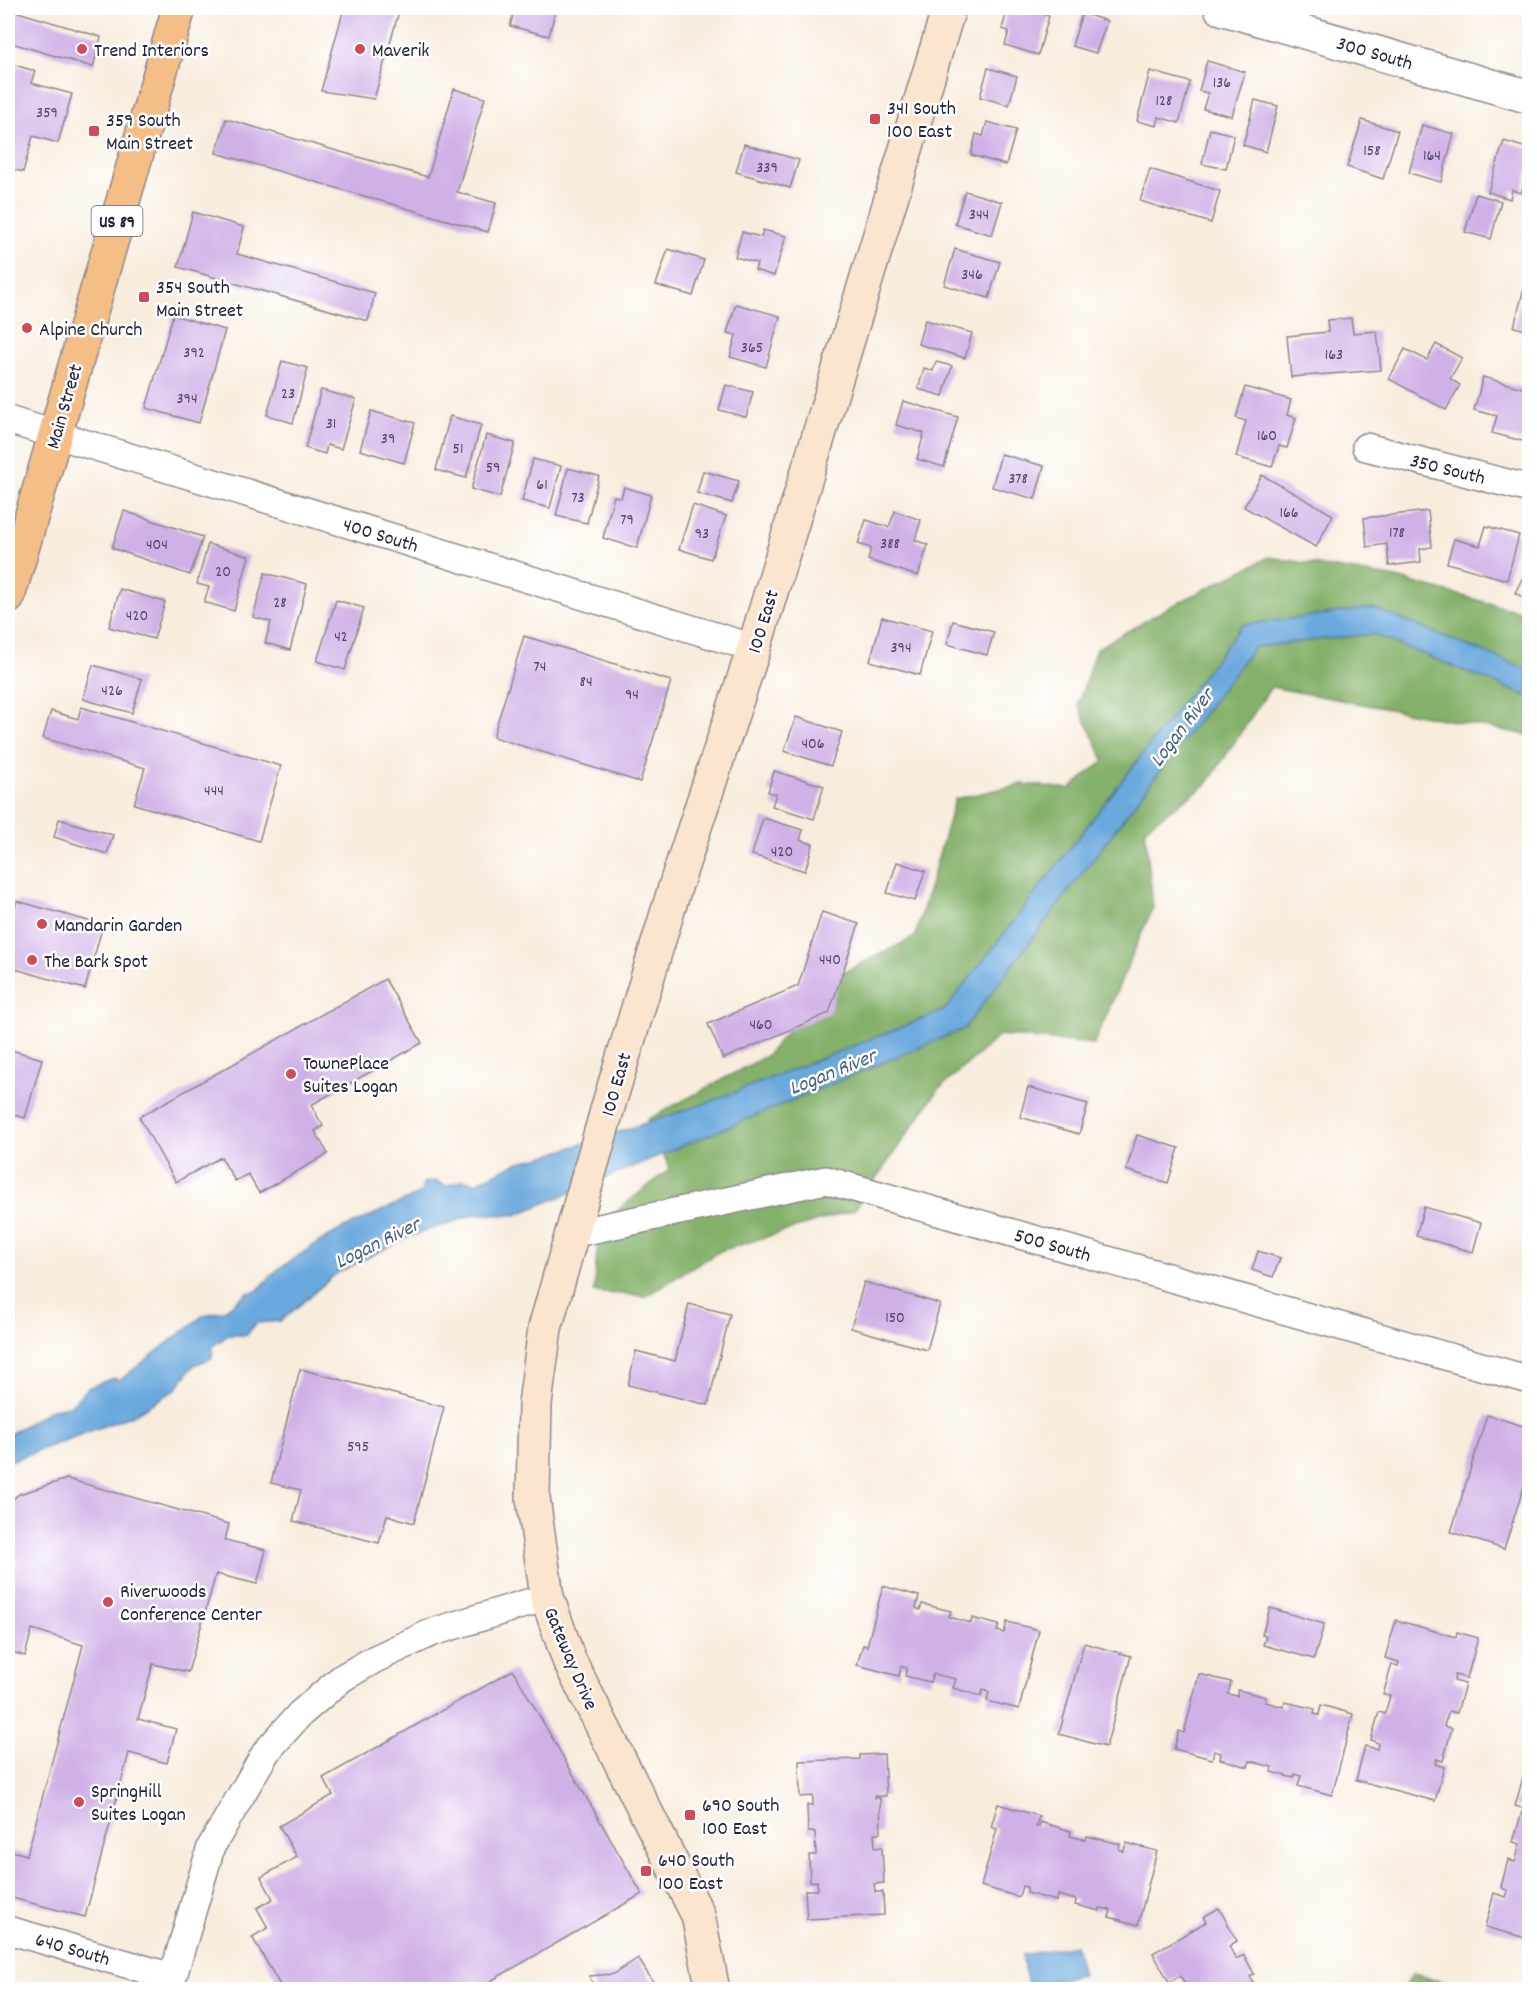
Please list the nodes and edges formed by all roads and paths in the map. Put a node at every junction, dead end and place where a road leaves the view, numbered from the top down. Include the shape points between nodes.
1 (179, 8) edge
2 (949, 8) edge
3 (1221, 8) edge
4 (1530, 97) edge
5 (8, 420) edge
6 (55, 434) junction
7 (1366, 447) dead end
8 (1530, 489) edge
9 (8, 597) edge
10 (754, 648) junction
11 (572, 1234) junction
12 (1530, 1380) edge
13 (547, 1597) junction
14 (8, 1930) edge
15 (171, 1983) edge
16 (713, 1989) edge

1 - 6 highway, Main Street / US 89
2 - 10 main road, 100 East
3 - 4 street, 300 South
5 - 6 street, 400 South
6 - 9 highway, Main Street / US 89
6 - 10 street, 400 South
7 - 8 street, 350 South
10 - 11 main road, 100 East via 677,881
11 - 12 street, 500 South via 826,1180
11 - 13 main road, Gateway Drive via 545,1328 535,1404 532,1498
13 - 15 street via 433,1632 375,1659 342,1678 300,1714 266,1752 211,1847
13 - 16 main road, Gateway Drive via 569,1660 698,1915
14 - 15 street, 640 South

